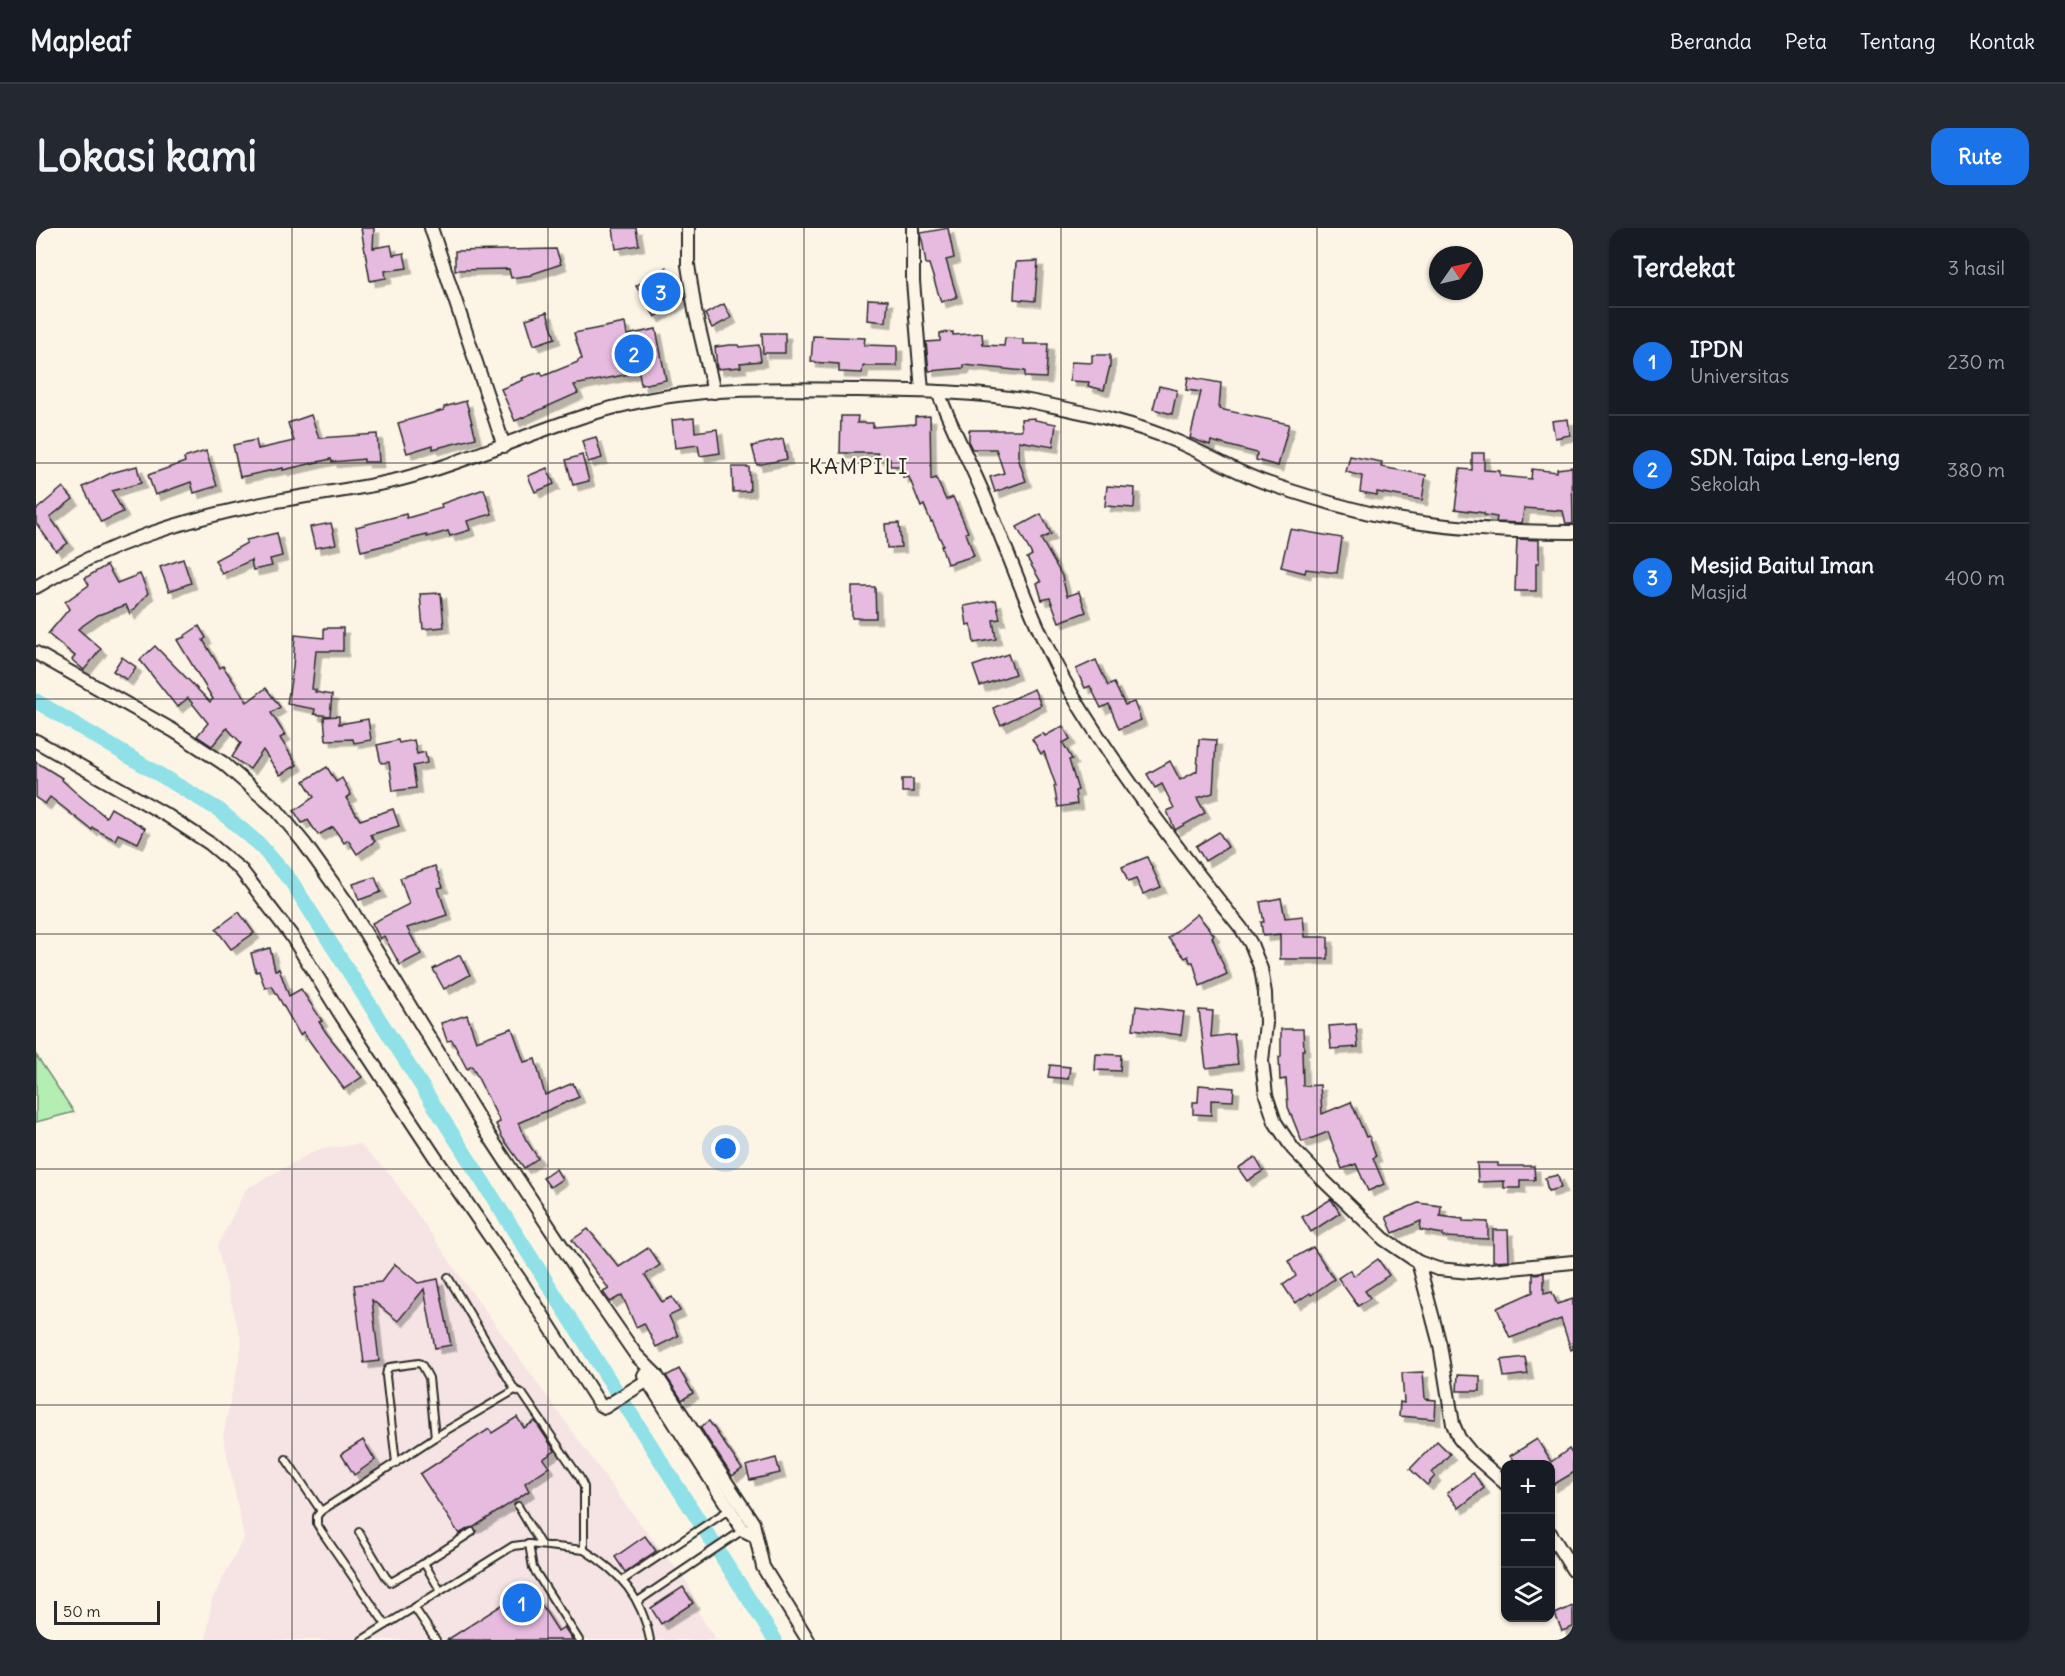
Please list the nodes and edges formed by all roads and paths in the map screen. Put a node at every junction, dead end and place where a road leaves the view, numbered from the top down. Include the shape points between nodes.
1 (431, 228) edge
2 (688, 228) edge
3 (913, 228) edge
4 (922, 391) junction
5 (714, 392) junction
6 (938, 392) junction
7 (504, 446) junction
8 (1573, 532) edge
9 (36, 586) edge
10 (36, 653) edge
11 (36, 741) edge
12 (1418, 1262) junction
13 (1573, 1262) edge
14 (448, 1277) dead end
15 (647, 1380) junction
16 (515, 1390) junction
17 (435, 1437) junction
18 (286, 1459) dead end
19 (396, 1463) junction
20 (1501, 1480) edge
21 (518, 1506) dead end
22 (731, 1508) junction
23 (321, 1511) junction
24 (747, 1531) junction
25 (359, 1532) dead end
26 (472, 1532) dead end
27 (1555, 1540) edge
28 (529, 1544) junction
29 (541, 1545) junction
30 (584, 1550) junction
31 (424, 1563) junction
32 (1573, 1570) edge
33 (623, 1580) junction
34 (440, 1590) junction
35 (638, 1601) junction
36 (414, 1607) junction
37 (386, 1625) junction
38 (362, 1640) edge
39 (436, 1640) edge
40 (579, 1640) edge
41 (650, 1640) edge
42 (808, 1640) edge

1 - 7 street
2 - 5 street via 688,265 695,311
3 - 4 street
4 - 5 street
4 - 6 street
5 - 7 street via 627,404
6 - 8 street via 1022,400 1125,423 1264,482 1385,516 1482,530
6 - 12 street via 1040,633 1072,695 1132,786 1251,944 1265,993 1262,1061 1266,1095 1275,1122 1293,1149 1324,1181 1384,1239
7 - 9 street via 410,477 268,502 144,534
10 - 15 street via 174,731 223,763 276,809 347,903 488,1134 636,1355
11 - 15 street via 168,816 241,870 291,935 600,1405 609,1405
12 - 13 street via 1438,1269 1470,1272
12 - 20 street via 1440,1345 1453,1424 1472,1454
14 - 16 lane
15 - 22 street
16 - 17 lane
16 - 30 lane via 522,1393 580,1478 585,1499
17 - 19 lane
17 - 19 lane via 426,1370 419,1363 390,1367 386,1376
18 - 23 lane
19 - 23 lane
21 - 29 lane
22 - 24 street
22 - 33 lane
23 - 37 lane via 318,1524
24 - 35 lane
24 - 42 street via 763,1567
25 - 31 lane via 391,1582
26 - 31 lane
27 - 32 street
28 - 29 lane
28 - 34 lane via 513,1546
28 - 40 lane via 533,1568
29 - 30 lane
30 - 33 lane
31 - 34 lane
33 - 35 lane
34 - 36 lane
35 - 41 lane
36 - 37 lane
36 - 39 lane
37 - 38 lane

